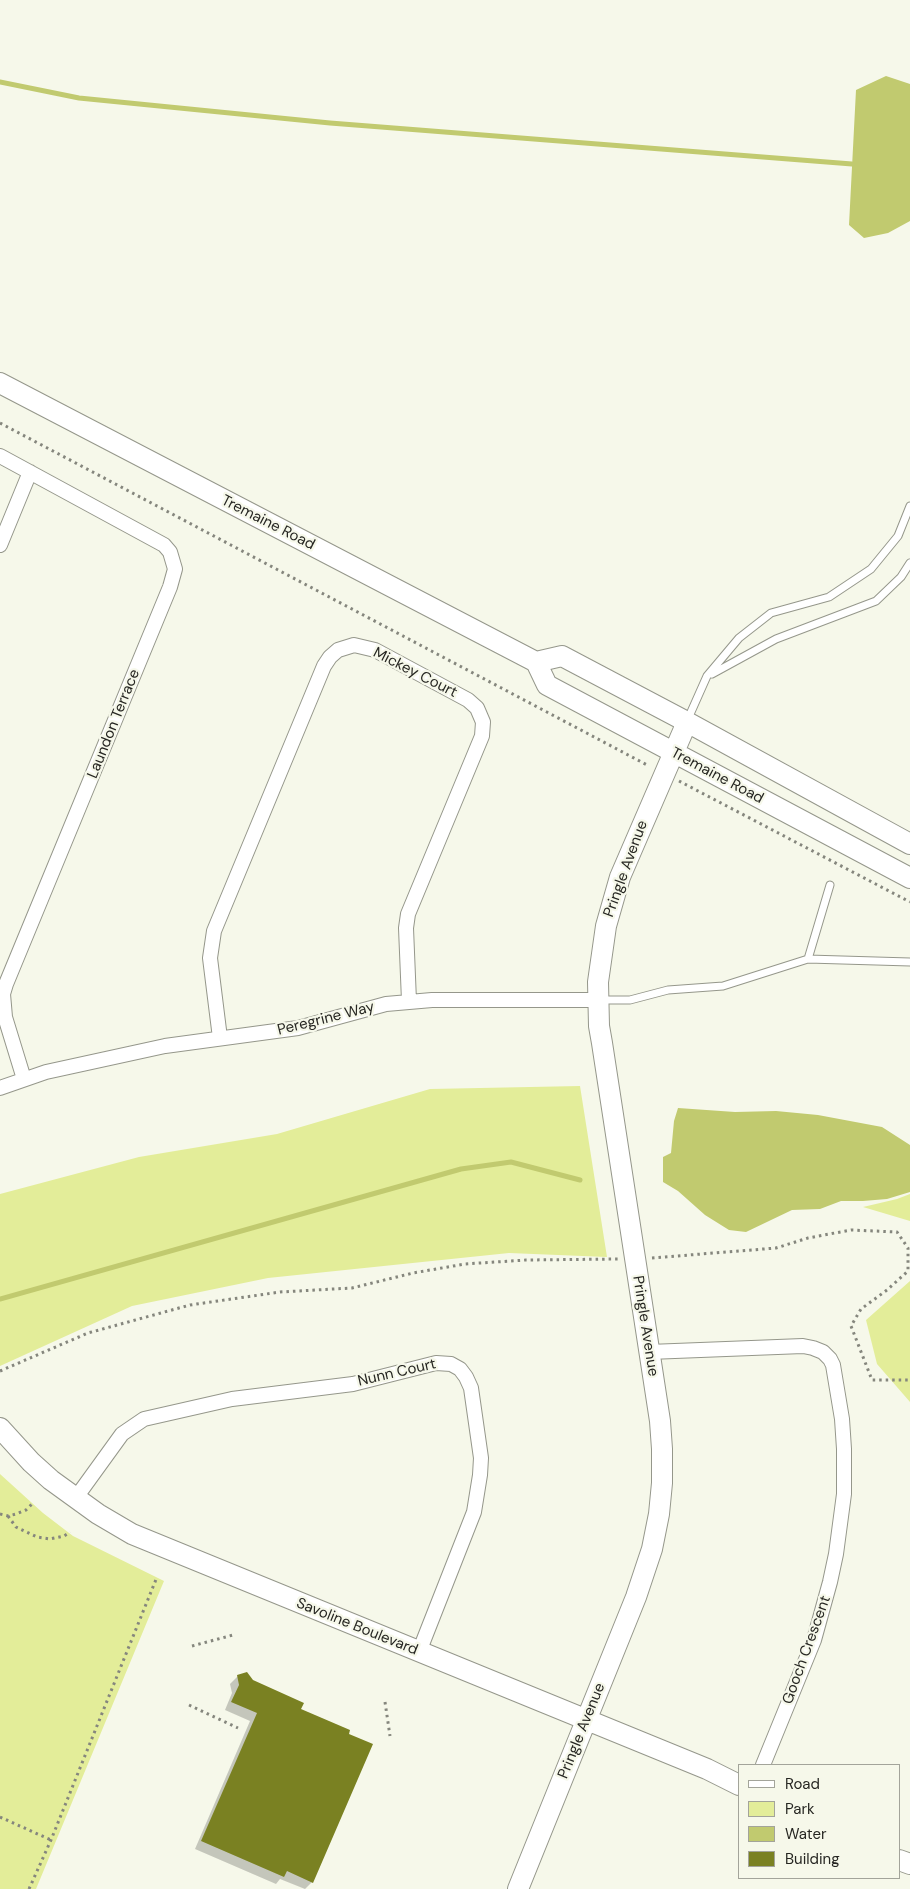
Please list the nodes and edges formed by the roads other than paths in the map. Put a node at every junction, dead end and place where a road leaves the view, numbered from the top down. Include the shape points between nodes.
1 (0, 384) edge
2 (0, 456) edge
3 (30, 472) junction
4 (910, 506) edge
5 (0, 545) edge
6 (910, 563) edge
7 (536, 662) junction
8 (707, 676) junction
9 (687, 722) junction
10 (674, 752) junction
11 (910, 844) edge
12 (910, 878) edge
13 (830, 885) dead end
14 (808, 959) junction
15 (910, 962) edge
16 (598, 1000) junction
17 (409, 1001) junction
18 (220, 1038) junction
19 (24, 1079) junction
20 (0, 1088) edge
21 (649, 1352) junction
22 (0, 1428) edge
23 (75, 1498) junction
24 (419, 1652) junction
25 (586, 1720) junction
26 (763, 1764) edge
27 (738, 1784) edge
28 (518, 1889) edge

1 - 7 street, Tremaine Road
2 - 3 street, Laundon Terrace
3 - 5 street
3 - 19 street, Laundon Terrace via 164,545 170,552 175,569 4,989 5,1018
4 - 8 lane via 898,536 871,569 829,596 771,613 739,638
6 - 8 lane via 901,577 876,601 776,639
7 - 9 street via 562,656
7 - 10 street, Tremaine Road via 548,685
8 - 9 lane
9 - 10 street, Pringle Avenue
9 - 11 street
10 - 12 street, Tremaine Road
10 - 16 street, Pringle Avenue via 626,861 612,902 602,943
13 - 14 lane
14 - 15 lane
14 - 16 lane via 723,986 668,990 630,1000
16 - 17 street, Peregrine Way
16 - 21 street, Pringle Avenue via 600,1034
17 - 18 street, Peregrine Way via 386,1004 298,1028
17 - 18 street, Mickey Court via 408,914 482,736 483,722 477,708 468,700 375,650 354,645 338,650 324,666 214,931 210,958
18 - 19 street, Peregrine Way via 165,1046
19 - 20 street, Peregrine Way
21 - 25 street, Pringle Avenue via 662,1449 656,1530 636,1597
21 - 26 street, Gooch Crescent via 803,1346 823,1352 833,1365 844,1449 844,1494 836,1554 814,1640
22 - 23 street, Savoline Boulevard via 31,1462
23 - 24 street, Savoline Boulevard via 115,1525 162,1548
23 - 24 street, Nunn Court via 122,1434 144,1419 232,1399 353,1384 436,1363 451,1364 460,1369 471,1388 481,1458 480,1475 474,1512
24 - 25 street, Savoline Boulevard
25 - 27 street, Savoline Boulevard
25 - 28 street, Pringle Avenue

